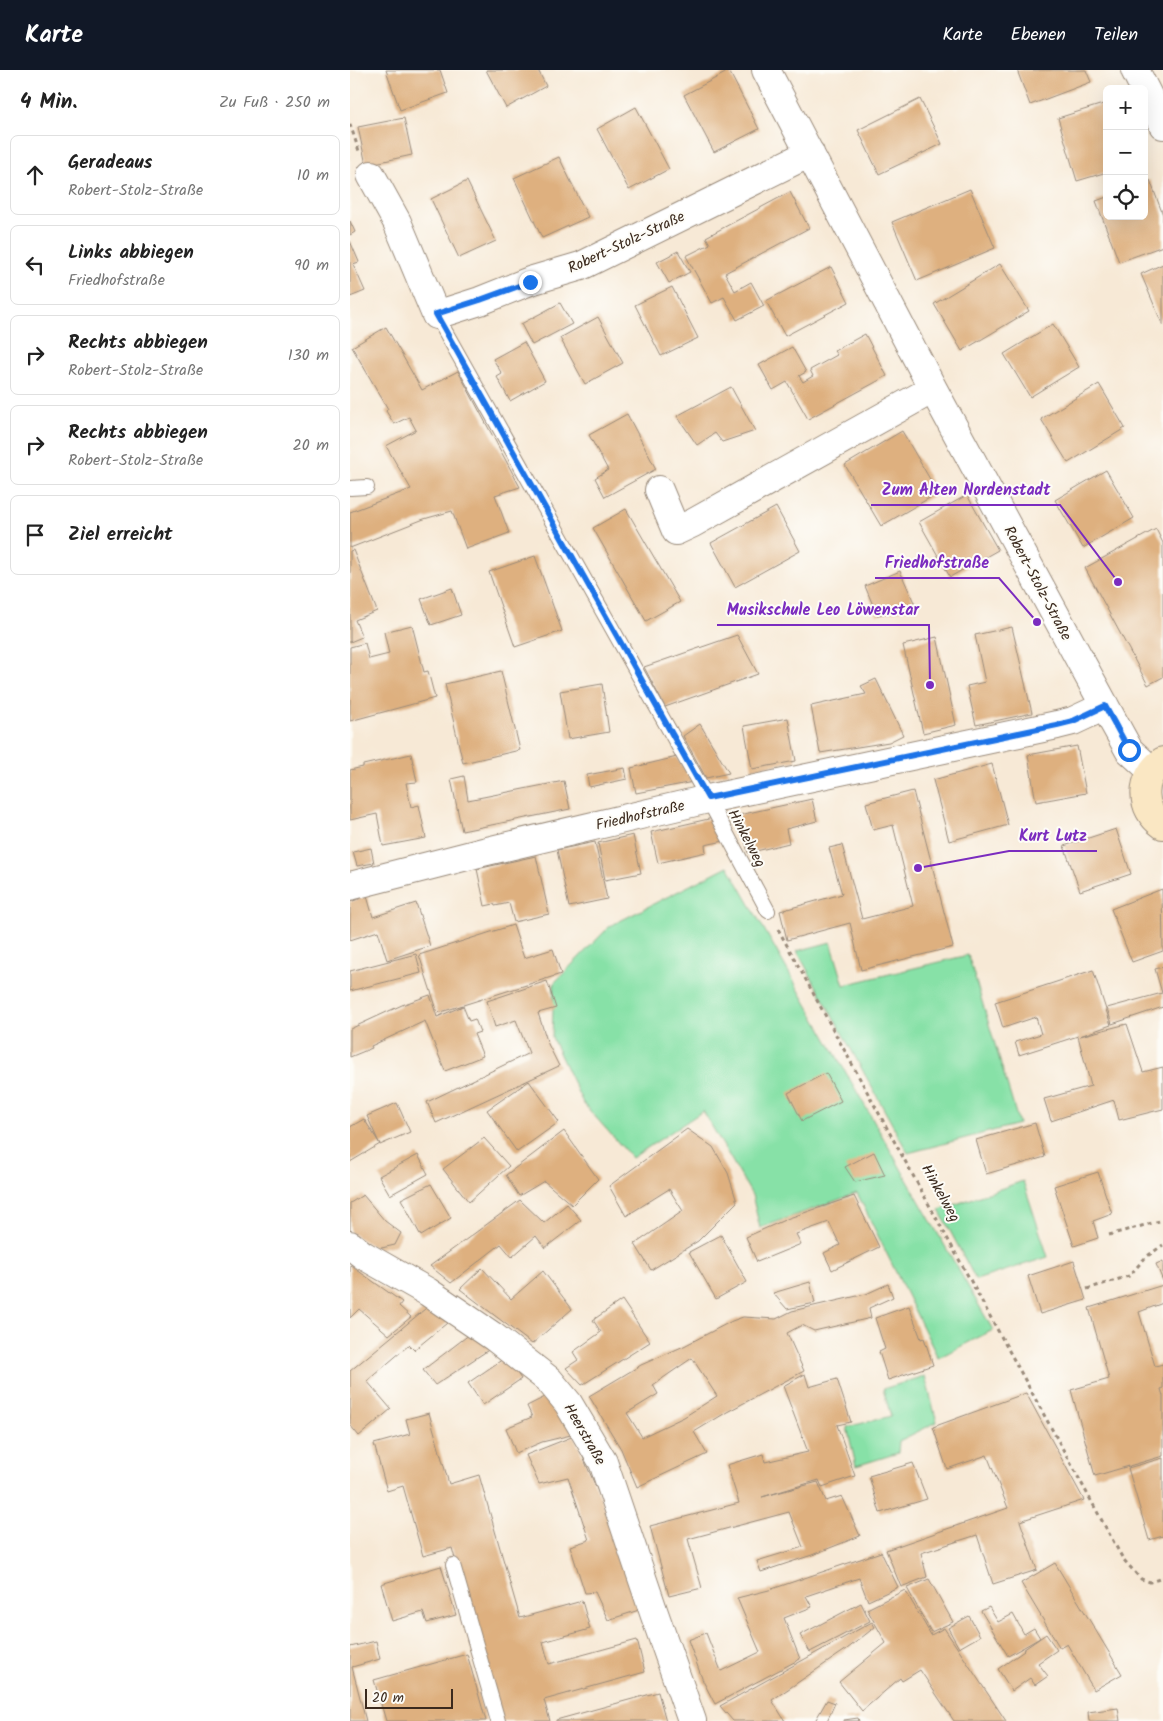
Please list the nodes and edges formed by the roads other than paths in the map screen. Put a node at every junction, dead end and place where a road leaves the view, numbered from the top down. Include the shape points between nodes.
1 (766, 70) edge
2 (1134, 70) edge
3 (1163, 125) edge
4 (810, 153) junction
5 (371, 175) dead end
6 (436, 314) junction
7 (933, 389) junction
8 (366, 487) dead end
9 (350, 488) edge
10 (659, 490) dead end
11 (1105, 706) junction
12 (1157, 766) edge
13 (708, 798) junction
14 (1163, 825) edge
15 (350, 886) edge
16 (768, 911) road end
17 (350, 1245) edge
18 (453, 1566) dead end
19 (498, 1721) edge
20 (692, 1721) edge

1 - 4 street, Robert-Stolz-Straße
2 - 3 street
4 - 6 street, Robert-Stolz-Straße via 581,266
4 - 7 street, Robert-Stolz-Straße
5 - 6 street via 397,222
6 - 13 lane
7 - 10 street via 676,531
7 - 11 street, Robert-Stolz-Straße
8 - 9 lane
11 - 12 street, Robert-Stolz-Straße via 1129,750
11 - 13 street, Friedhofstraße via 1057,725
12 - 14 street via 1145,788 1146,801 1152,815
13 - 15 street, Friedhofstraße
13 - 16 lane, Hinkelweg
17 - 20 street, Heerstraße via 494,1337 550,1380 568,1403 603,1462
18 - 19 lane

